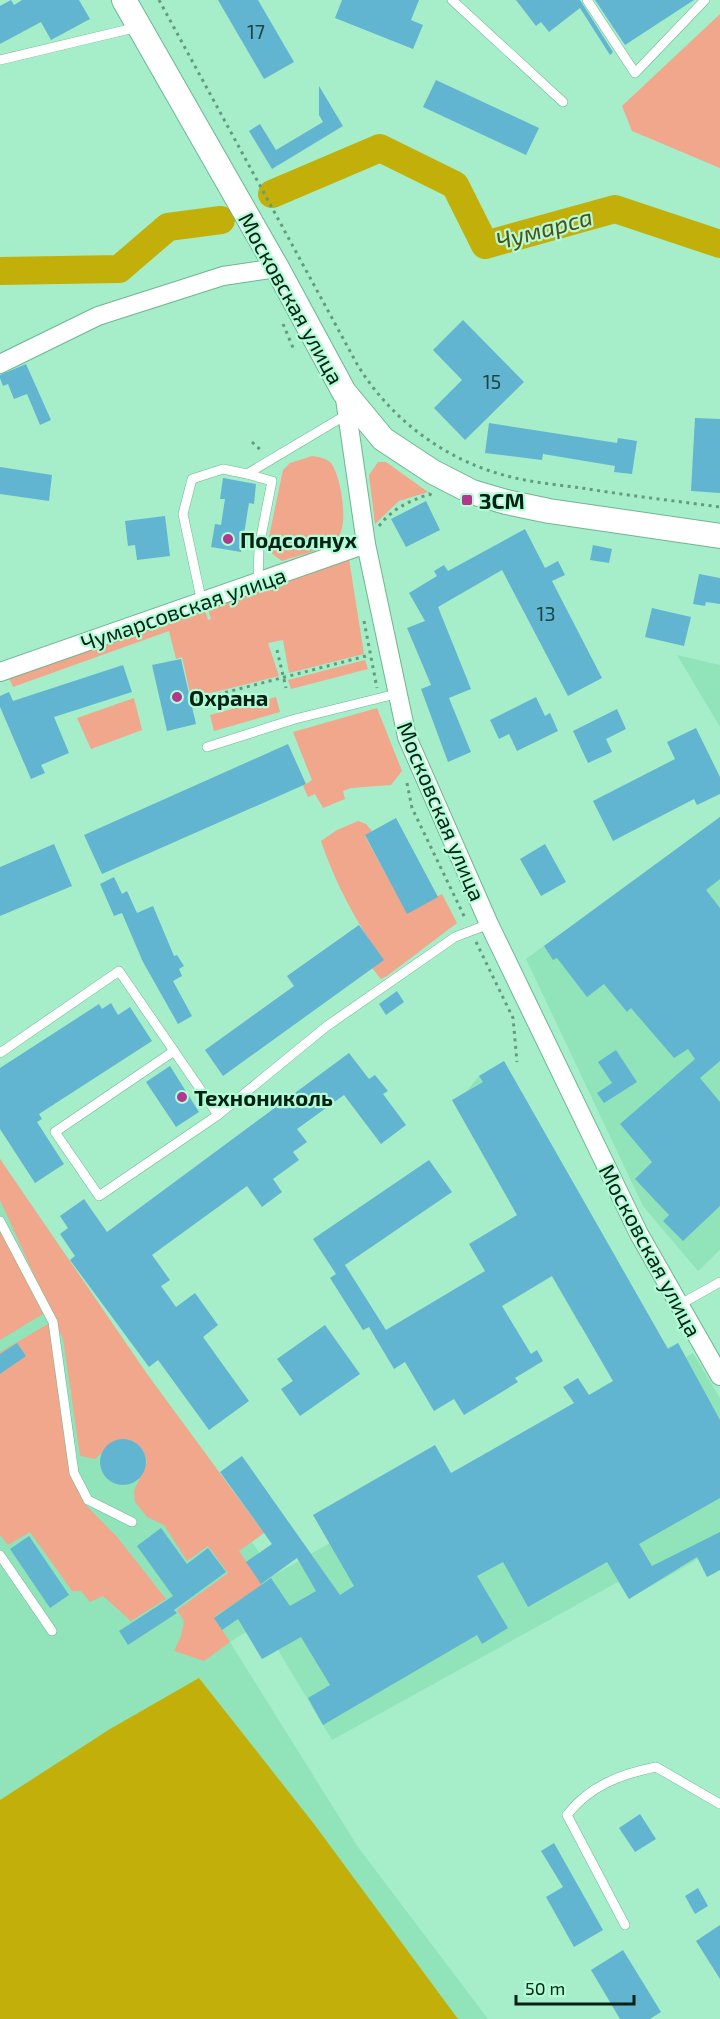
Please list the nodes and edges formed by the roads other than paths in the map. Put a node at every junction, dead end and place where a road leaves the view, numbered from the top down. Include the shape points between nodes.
1 (124, 0) edge
2 (452, 0) edge
3 (587, 0) edge
4 (705, 0) edge
5 (140, 26) junction
6 (0, 60) edge
7 (563, 102) dead end
8 (277, 268) junction
9 (0, 364) edge
10 (345, 404) junction
11 (247, 474) junction
12 (720, 536) edge
13 (366, 544) junction
14 (258, 582) junction
15 (202, 603) junction
16 (0, 672) edge
17 (396, 694) junction
18 (207, 747) dead end
19 (489, 924) junction
20 (174, 1051) junction
21 (0, 1053) edge
22 (218, 1115) junction
23 (0, 1221) edge
24 (720, 1282) edge
25 (679, 1305) junction
26 (720, 1376) edge
27 (132, 1522) dead end
28 (0, 1555) edge
29 (52, 1631) dead end
30 (720, 1804) edge
31 (625, 1926) dead end

1 - 5 main road, Московская улица
2 - 7 lane
3 - 4 lane via 635,73
5 - 6 lane
5 - 8 main road, Московская улица
8 - 9 street via 224,276 98,316
8 - 10 main road, Московская улица
10 - 11 lane
10 - 12 main road via 400,452 472,492 549,512
10 - 13 street, Московская улица
11 - 14 lane via 272,481 259,547
11 - 15 lane via 223,469 192,479 183,514
13 - 14 street, Чумарсовская улица
13 - 17 street, Московская улица
14 - 15 street, Чумарсовская улица
15 - 16 street, Чумарсовская улица
17 - 18 lane via 295,719
17 - 19 street, Московская улица via 407,737
19 - 22 lane via 455,937 327,1026
19 - 25 street, Московская улица via 639,1234
20 - 21 lane via 119,971
20 - 22 lane
20 - 22 lane via 55,1132 99,1196
23 - 27 lane via 53,1322 74,1473 88,1500
24 - 25 lane
25 - 26 street, Московская улица
28 - 29 lane
30 - 31 lane via 656,1767 623,1774 579,1799 567,1815

